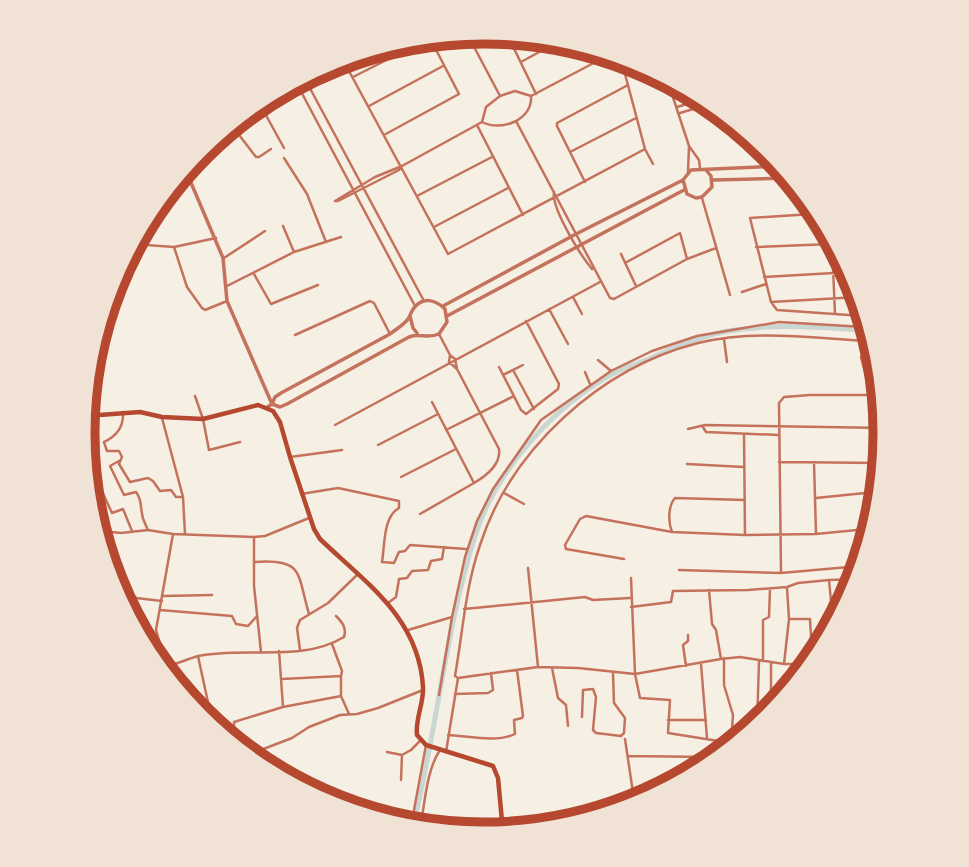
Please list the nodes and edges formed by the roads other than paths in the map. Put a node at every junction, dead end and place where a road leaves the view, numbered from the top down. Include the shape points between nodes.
1 (473, 44) edge
2 (513, 45) edge
3 (435, 47) edge
4 (545, 49) edge
5 (402, 53) edge
6 (598, 61) edge
7 (521, 62) junction
8 (444, 65) junction
9 (348, 68) edge
10 (624, 69) edge
11 (354, 78) junction
12 (628, 85) junction
13 (309, 86) edge
14 (300, 90) edge
15 (672, 92) edge
16 (536, 93) junction
17 (500, 96) junction
18 (531, 96) junction
19 (691, 103) edge
20 (369, 106) junction
21 (677, 107) junction
22 (699, 108) edge
23 (265, 113) joint
24 (679, 114) junction
25 (637, 118) junction
26 (253, 120) dead end
27 (516, 121) junction
28 (482, 122) junction
29 (477, 125) junction
30 (237, 132) edge
31 (731, 132) edge
32 (384, 135) junction
33 (732, 136) dead end
34 (689, 146) junction
35 (284, 148) dead end
36 (271, 149) dead end
37 (645, 149) junction
38 (570, 152) junction
39 (492, 157) junction
40 (284, 158) dead end
41 (653, 164) dead end
42 (402, 166) junction
43 (768, 167) edge
44 (700, 168) junction
45 (706, 170) junction
46 (688, 172) junction
47 (779, 178) edge
48 (189, 179) edge
49 (683, 180) junction
50 (713, 180) junction
51 (585, 182) junction
52 (364, 186) junction
53 (509, 187) junction
54 (684, 190) junction
55 (355, 191) junction
56 (417, 196) junction
57 (702, 197) junction
58 (554, 198) junction
59 (807, 214) edge
60 (523, 215) junction
61 (283, 226) dead end
62 (433, 228) junction
63 (265, 231) dead end
64 (574, 235) junction
65 (341, 237) dead end
66 (216, 238) junction
67 (326, 242) junction
68 (825, 244) edge
69 (146, 245) dead end
70 (582, 245) junction
71 (174, 247) junction
72 (756, 247) junction
73 (577, 248) junction
74 (716, 248) junction
75 (294, 252) junction
76 (621, 254) dead end
77 (223, 258) junction
78 (687, 259) junction
79 (833, 259) edge
80 (625, 263) junction
81 (594, 271) junction
82 (834, 273) junction
83 (840, 273) edge
84 (254, 274) junction
85 (764, 277) junction
86 (600, 282) junction
87 (766, 284) junction
88 (318, 285) dead end
89 (227, 286) junction
90 (636, 286) junction
91 (741, 292) dead end
92 (730, 295) dead end
93 (573, 297) junction
94 (850, 297) edge
95 (835, 298) junction
96 (424, 300) junction
97 (227, 301) junction
98 (771, 302) junction
99 (415, 306) junction
100 (443, 306) junction
101 (549, 309) junction
102 (582, 314) dead end
103 (835, 314) junction
104 (410, 316) junction
105 (447, 316) junction
106 (856, 316) edge
107 (526, 321) junction
108 (859, 327) edge
109 (390, 334) junction
110 (418, 334) junction
111 (439, 334) junction
112 (295, 335) dead end
113 (724, 339) junction
114 (863, 341) edge
115 (688, 343) junction
116 (568, 344) dead end
117 (450, 355) junction
118 (862, 357) dead end
119 (455, 359) junction
120 (726, 359) dead end
121 (598, 360) dead end
122 (449, 362) junction
123 (523, 365) dead end
124 (499, 367) dead end
125 (457, 369) junction
126 (513, 370) junction
127 (611, 371) junction
128 (585, 372) dead end
129 (503, 375) junction
130 (306, 379) junction
131 (590, 384) junction
132 (312, 390) junction
133 (871, 395) junction
134 (195, 396) dead end
135 (514, 396) junction
136 (432, 402) dead end
137 (272, 404) junction
138 (266, 408) junction
139 (873, 409) edge
140 (534, 410) junction
141 (123, 412) junction
142 (480, 413) junction
143 (438, 414) junction
144 (96, 415) edge
145 (162, 417) junction
146 (203, 419) junction
147 (335, 425) dead end
148 (779, 426) junction
149 (703, 427) junction
150 (688, 429) dead end
151 (874, 429) edge
152 (446, 430) junction
153 (744, 434) junction
154 (779, 435) junction
155 (240, 442) dead end
156 (378, 444) dead end
157 (456, 449) junction
158 (342, 450) dead end
159 (289, 457) junction
160 (119, 461) junction
161 (779, 462) junction
162 (814, 462) junction
163 (687, 464) dead end
164 (873, 465) edge
165 (744, 467) junction
166 (401, 477) dead end
167 (98, 483) edge
168 (474, 483) junction
169 (504, 493) junction
170 (870, 493) edge
171 (301, 494) junction
172 (183, 497) junction
173 (816, 498) junction
174 (745, 500) junction
175 (524, 504) dead end
176 (420, 514) dead end
177 (309, 518) junction
178 (862, 529) edge
179 (148, 530) junction
180 (107, 531) edge
181 (132, 532) junction
182 (672, 532) junction
183 (173, 534) junction
184 (185, 534) junction
185 (816, 534) junction
186 (745, 535) junction
187 (780, 536) junction
188 (254, 537) junction
189 (444, 547) junction
190 (467, 550) junction
191 (624, 559) dead end
192 (253, 562) junction
193 (851, 567) edge
194 (528, 568) dead end
195 (679, 570) dead end
196 (781, 573) junction
197 (358, 574) junction
198 (631, 578) dead end
199 (846, 579) edge
200 (829, 580) junction
201 (787, 587) junction
202 (770, 589) junction
203 (709, 590) junction
204 (212, 595) dead end
205 (163, 596) junction
206 (131, 597) edge
207 (631, 598) junction
208 (162, 601) junction
209 (388, 603) junction
210 (532, 603) junction
211 (631, 607) junction
212 (464, 609) junction
213 (160, 610) junction
214 (832, 610) edge
215 (309, 614) junction
216 (258, 616) junction
217 (336, 616) dead end
218 (452, 617) junction
219 (789, 619) junction
220 (408, 630) junction
221 (688, 635) dead end
222 (332, 644) junction
223 (812, 646) edge
224 (300, 650) junction
225 (279, 651) junction
226 (261, 653) junction
227 (163, 655) edge
228 (198, 656) junction
229 (722, 658) junction
230 (761, 661) junction
231 (701, 663) junction
232 (771, 663) junction
233 (784, 664) junction
234 (799, 664) edge
235 (171, 666) edge
236 (687, 666) junction
237 (538, 667) junction
238 (552, 668) junction
239 (517, 670) junction
240 (491, 673) junction
241 (612, 673) junction
242 (635, 674) junction
243 (341, 676) junction
244 (458, 678) junction
245 (282, 679) junction
246 (423, 690) junction
247 (455, 694) junction
248 (439, 695) dead end
249 (341, 696) junction
250 (771, 697) edge
251 (283, 707) junction
252 (210, 710) edge
253 (758, 711) edge
254 (349, 714) junction
255 (582, 717) dead end
256 (668, 720) junction
257 (706, 720) junction
258 (568, 726) dead end
259 (234, 732) edge
260 (448, 735) junction
261 (732, 735) edge
262 (707, 738) junction
263 (625, 739) dead end
264 (420, 741) junction
265 (724, 741) edge
266 (426, 745) junction
267 (258, 751) edge
268 (442, 751) junction
269 (387, 752) dead end
270 (402, 755) junction
271 (628, 756) junction
272 (703, 757) edge
273 (401, 780) dead end
274 (633, 794) edge
275 (414, 815) joint
276 (422, 817) joint
277 (502, 822) edge

1 - 17 street
2 - 7 street
3 - 8 street
4 - 7 street
5 - 11 street
6 - 16 street
7 - 16 street
8 - 20 street
8 - 32 street via 458,95
9 - 11 street
10 - 12 street
11 - 20 street
12 - 25 street
12 - 38 street via 558,123
13 - 52 street
14 - 55 street
15 - 21 street
16 - 18 street
17 - 18 street via 516,91
17 - 28 street via 486,107
18 - 27 street via 531,104
19 - 21 street
20 - 32 street
21 - 24 street
22 - 24 street
23 - 26 street
23 - 35 street
24 - 34 street
25 - 37 street
25 - 38 street
27 - 28 street via 495,127
27 - 58 street
28 - 29 street
29 - 39 street
29 - 42 street
30 - 36 street via 256,157
31 - 33 street
32 - 42 street
34 - 44 street
34 - 46 street
37 - 41 street
37 - 51 street
38 - 51 street
39 - 53 street
39 - 56 street
40 - 67 street via 307,194
42 - 52 street
42 - 56 street
43 - 45 street
44 - 45 street
44 - 46 street
45 - 50 street
46 - 49 street
47 - 50 street
48 - 66 street
49 - 54 street
49 - 64 street
50 - 57 street via 711,191
51 - 58 street
52 - 55 street
52 - 96 street
53 - 60 street
53 - 62 street
54 - 57 street via 692,197
54 - 70 street
55 - 55 street via 335,201
55 - 99 street
56 - 62 street
57 - 74 street
58 - 60 street
58 - 64 street
59 - 72 street via 751,217
60 - 62 street via 450,255
61 - 75 street
63 - 77 street
64 - 70 street
64 - 73 street
64 - 100 street
65 - 67 street
66 - 71 street
66 - 77 street
67 - 75 street
68 - 72 street
69 - 71 street
70 - 73 street
70 - 81 street
71 - 97 street via 187,287 202,308
72 - 85 street
73 - 81 street
73 - 105 street
74 - 78 street
74 - 92 street
75 - 84 street
76 - 80 street
77 - 89 street
78 - 80 street via 680,233
78 - 90 street
79 - 82 street
80 - 90 street
81 - 86 street
82 - 83 street
82 - 85 street
82 - 95 street
84 - 88 street via 271,304
84 - 89 street
85 - 87 street
86 - 90 street via 612,299
86 - 93 street
87 - 91 street
87 - 98 street
89 - 97 street
93 - 101 street
93 - 102 street
94 - 95 street
95 - 98 street
95 - 103 street
96 - 99 street
96 - 100 street
97 - 137 street
98 - 103 street via 777,310
99 - 104 street
100 - 105 street
101 - 107 street
101 - 116 street
103 - 106 street
104 - 109 street
104 - 110 street
105 - 111 street
107 - 119 street
107 - 140 street via 559,384
108 - 115 street via 779,322
109 - 112 street via 370,301
109 - 130 street
110 - 111 street
110 - 132 street
111 - 117 street
113 - 114 street via 782,336
113 - 115 street
113 - 120 street
115 - 127 street via 652,351
115 - 169 street via 627,373 574,409 552,428
117 - 119 street
117 - 122 street
118 - 133 street
119 - 122 street
119 - 125 street
121 - 127 street
122 - 125 street
122 - 147 street
123 - 126 street
124 - 129 street
125 - 142 street
126 - 129 street
126 - 140 street
127 - 131 street
128 - 131 street
129 - 135 street
130 - 132 street
130 - 137 street via 275,397
131 - 190 street via 541,420 493,489
132 - 137 street via 280,407
133 - 139 street
133 - 148 street via 784,397 779,404
134 - 146 street
135 - 140 street via 523,412
135 - 142 street
136 - 143 street
137 - 138 street
138 - 146 main road via 258,405
138 - 159 main road via 280,422
141 - 144 main road
141 - 145 main road
141 - 160 street via 123,424 104,444 107,451 119,451
142 - 152 street
142 - 168 street via 500,455
143 - 152 street
143 - 156 street
145 - 146 main road
145 - 172 street
146 - 155 street via 209,450
148 - 149 street
148 - 151 street
148 - 154 street
149 - 150 street
149 - 153 street via 706,432
152 - 157 street
153 - 154 street
153 - 165 street
154 - 161 street
157 - 166 street
157 - 168 street
158 - 159 street
159 - 171 main road
160 - 172 street via 130,482 148,478 160,491
160 - 179 street via 110,466 124,495 139,494
161 - 162 street
161 - 187 street
162 - 164 street
162 - 173 street
163 - 165 street
165 - 174 street
167 - 181 street via 112,513 123,509
168 - 176 street
169 - 175 street
169 - 212 street via 481,542
170 - 173 street
171 - 177 main road
171 - 189 street via 338,488 399,501 387,522 382,562 394,563 399,552 410,545
172 - 184 street
173 - 185 street
174 - 182 street via 675,498 671,503
174 - 186 street
177 - 188 street
177 - 197 main road via 320,539
178 - 185 street
179 - 181 street
179 - 183 street
180 - 181 street
182 - 186 street
182 - 191 street via 586,516 565,545
183 - 184 street
183 - 205 street
184 - 188 street
185 - 187 street
186 - 187 street
187 - 196 street
188 - 192 street
189 - 190 street
189 - 209 street via 442,559 431,561 428,570 412,571 399,579 396,597
190 - 218 street
192 - 215 street via 281,560 297,571
192 - 216 street
193 - 196 street
194 - 210 street
195 - 196 street
197 - 209 main road
197 - 215 street
198 - 207 street
199 - 200 street
200 - 201 street
200 - 214 street
201 - 202 street
201 - 219 street
202 - 203 street
202 - 230 street via 771,612 763,622
203 - 211 street via 673,591 671,602
203 - 229 street
204 - 205 street
205 - 208 street
206 - 208 street
207 - 210 street
207 - 211 street
208 - 213 street
209 - 220 main road
210 - 212 street
210 - 237 street
211 - 242 street
212 - 244 street
213 - 216 street via 232,616 236,624 248,626
213 - 227 street via 156,630
215 - 224 street via 298,624
216 - 226 street
217 - 222 street via 346,632
218 - 220 street
218 - 248 street
219 - 223 street via 810,619
219 - 233 street
220 - 246 main road
221 - 236 street via 683,645
222 - 224 street
222 - 243 street
224 - 225 street
225 - 226 street
225 - 245 street
226 - 228 street
228 - 235 street
228 - 252 street
229 - 230 street
229 - 231 street
229 - 261 street via 733,715
230 - 232 street
230 - 253 street
231 - 236 street
231 - 257 street
232 - 233 street
232 - 250 street
233 - 234 street
236 - 242 street
237 - 238 street
237 - 239 street
238 - 241 street
238 - 258 street via 558,698 566,705
239 - 240 street
239 - 260 street via 523,716 514,721 515,734 491,738
240 - 244 street
240 - 247 street via 493,690 488,693
241 - 242 street
241 - 255 street via 614,703 625,718 624,733 593,730 593,689 583,690
242 - 256 street via 640,698 670,700
243 - 245 street
243 - 249 street
244 - 247 street
245 - 251 street
246 - 254 street
246 - 264 main road via 416,729
247 - 260 street
249 - 251 street
249 - 254 street
251 - 259 street via 234,722
254 - 267 street
256 - 257 street
256 - 262 street via 668,733
257 - 262 street
260 - 268 street
262 - 265 street
263 - 271 street
264 - 266 main road
264 - 270 street
266 - 268 main road
266 - 275 street
268 - 276 street via 430,775
268 - 277 main road via 494,766
269 - 270 street
270 - 273 street
271 - 272 street
271 - 274 street
275 - 276 street

